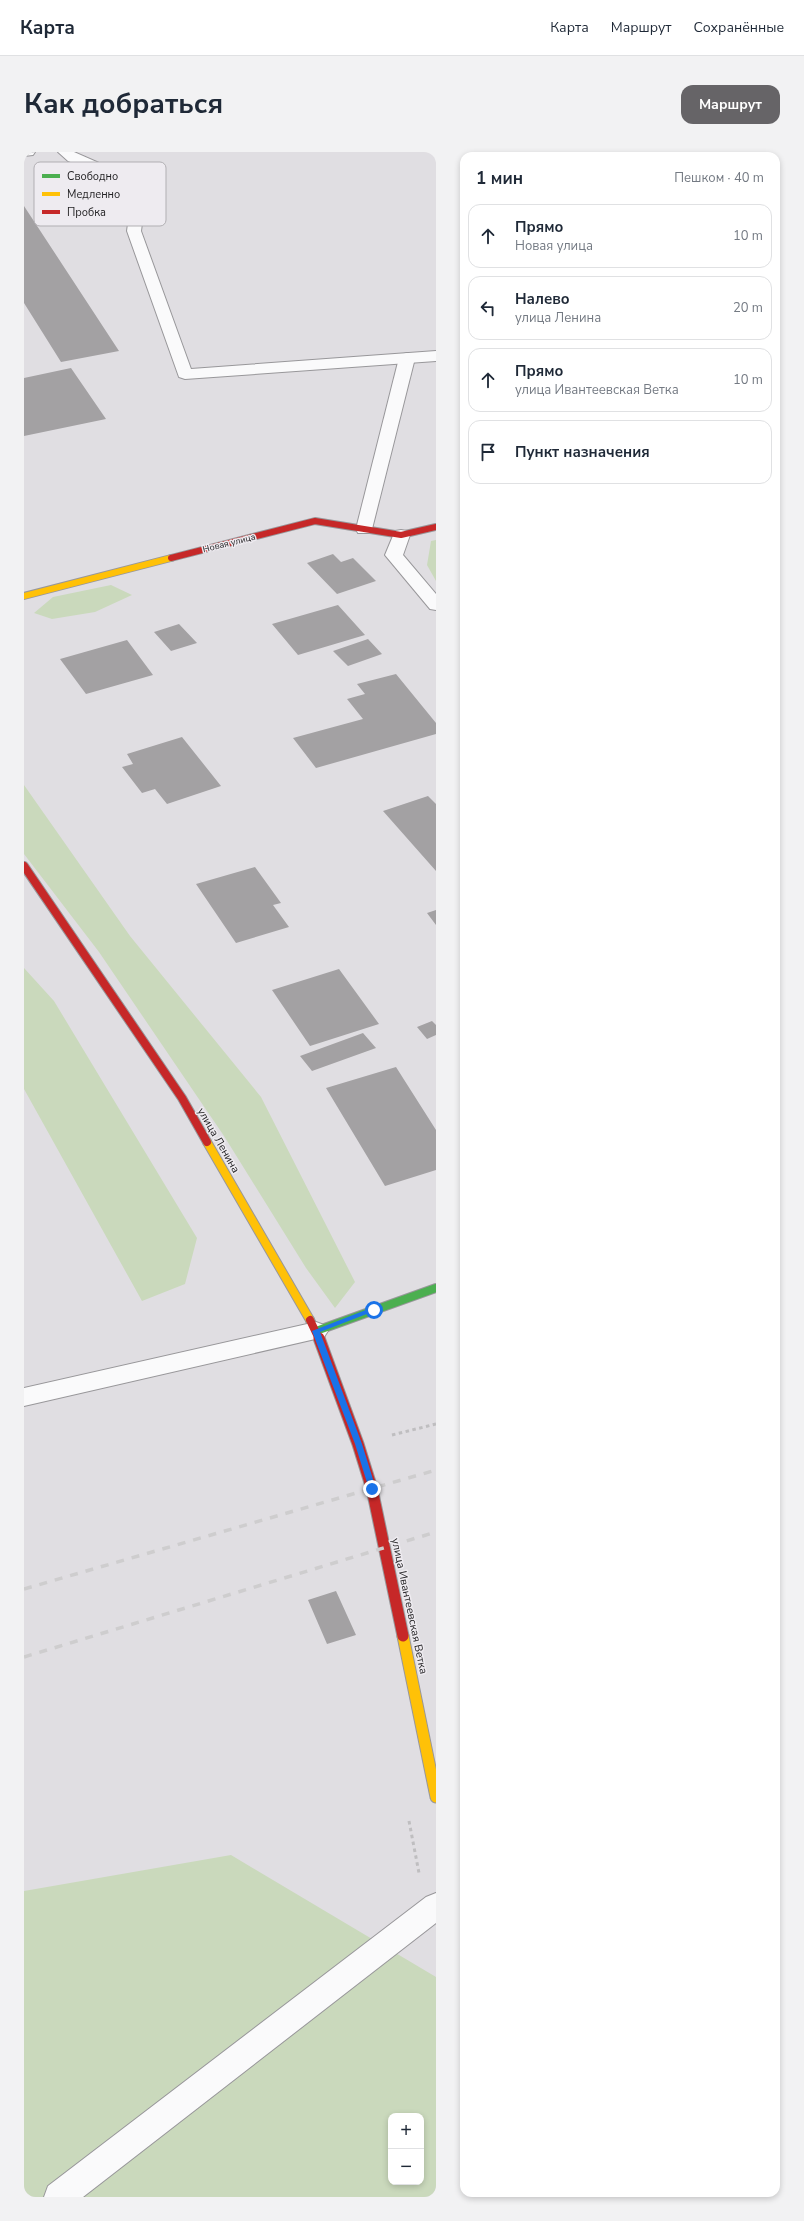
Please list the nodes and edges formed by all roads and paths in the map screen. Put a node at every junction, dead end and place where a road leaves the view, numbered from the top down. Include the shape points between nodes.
1 (24, 152) edge
2 (28, 152) edge
3 (64, 152) edge
4 (83, 162) edge
5 (135, 226) edge
6 (436, 356) edge
7 (407, 358) junction
8 (436, 527) edge
9 (364, 529) junction
10 (401, 535) junction
11 (24, 596) edge
12 (436, 605) edge
13 (24, 866) edge
14 (436, 1288) edge
15 (316, 1331) junction
16 (24, 1397) edge
17 (436, 1424) edge
18 (358, 1444) junction
19 (436, 1797) edge
20 (436, 1906) edge
21 (59, 2197) edge

1 - 2 street
3 - 4 street
5 - 7 street via 134,231 185,374
6 - 7 street
7 - 9 street
8 - 10 main road, Новая улица
9 - 10 main road, Новая улица
9 - 11 main road, Новая улица via 315,521
10 - 12 street via 394,555
13 - 15 main road, улица Ленина via 182,1098
14 - 15 main road
15 - 16 street
15 - 18 main road, улица Ленина
17 - 18 path
18 - 19 main road, улица Ивантеевская Ветка via 386,1547
20 - 21 street

